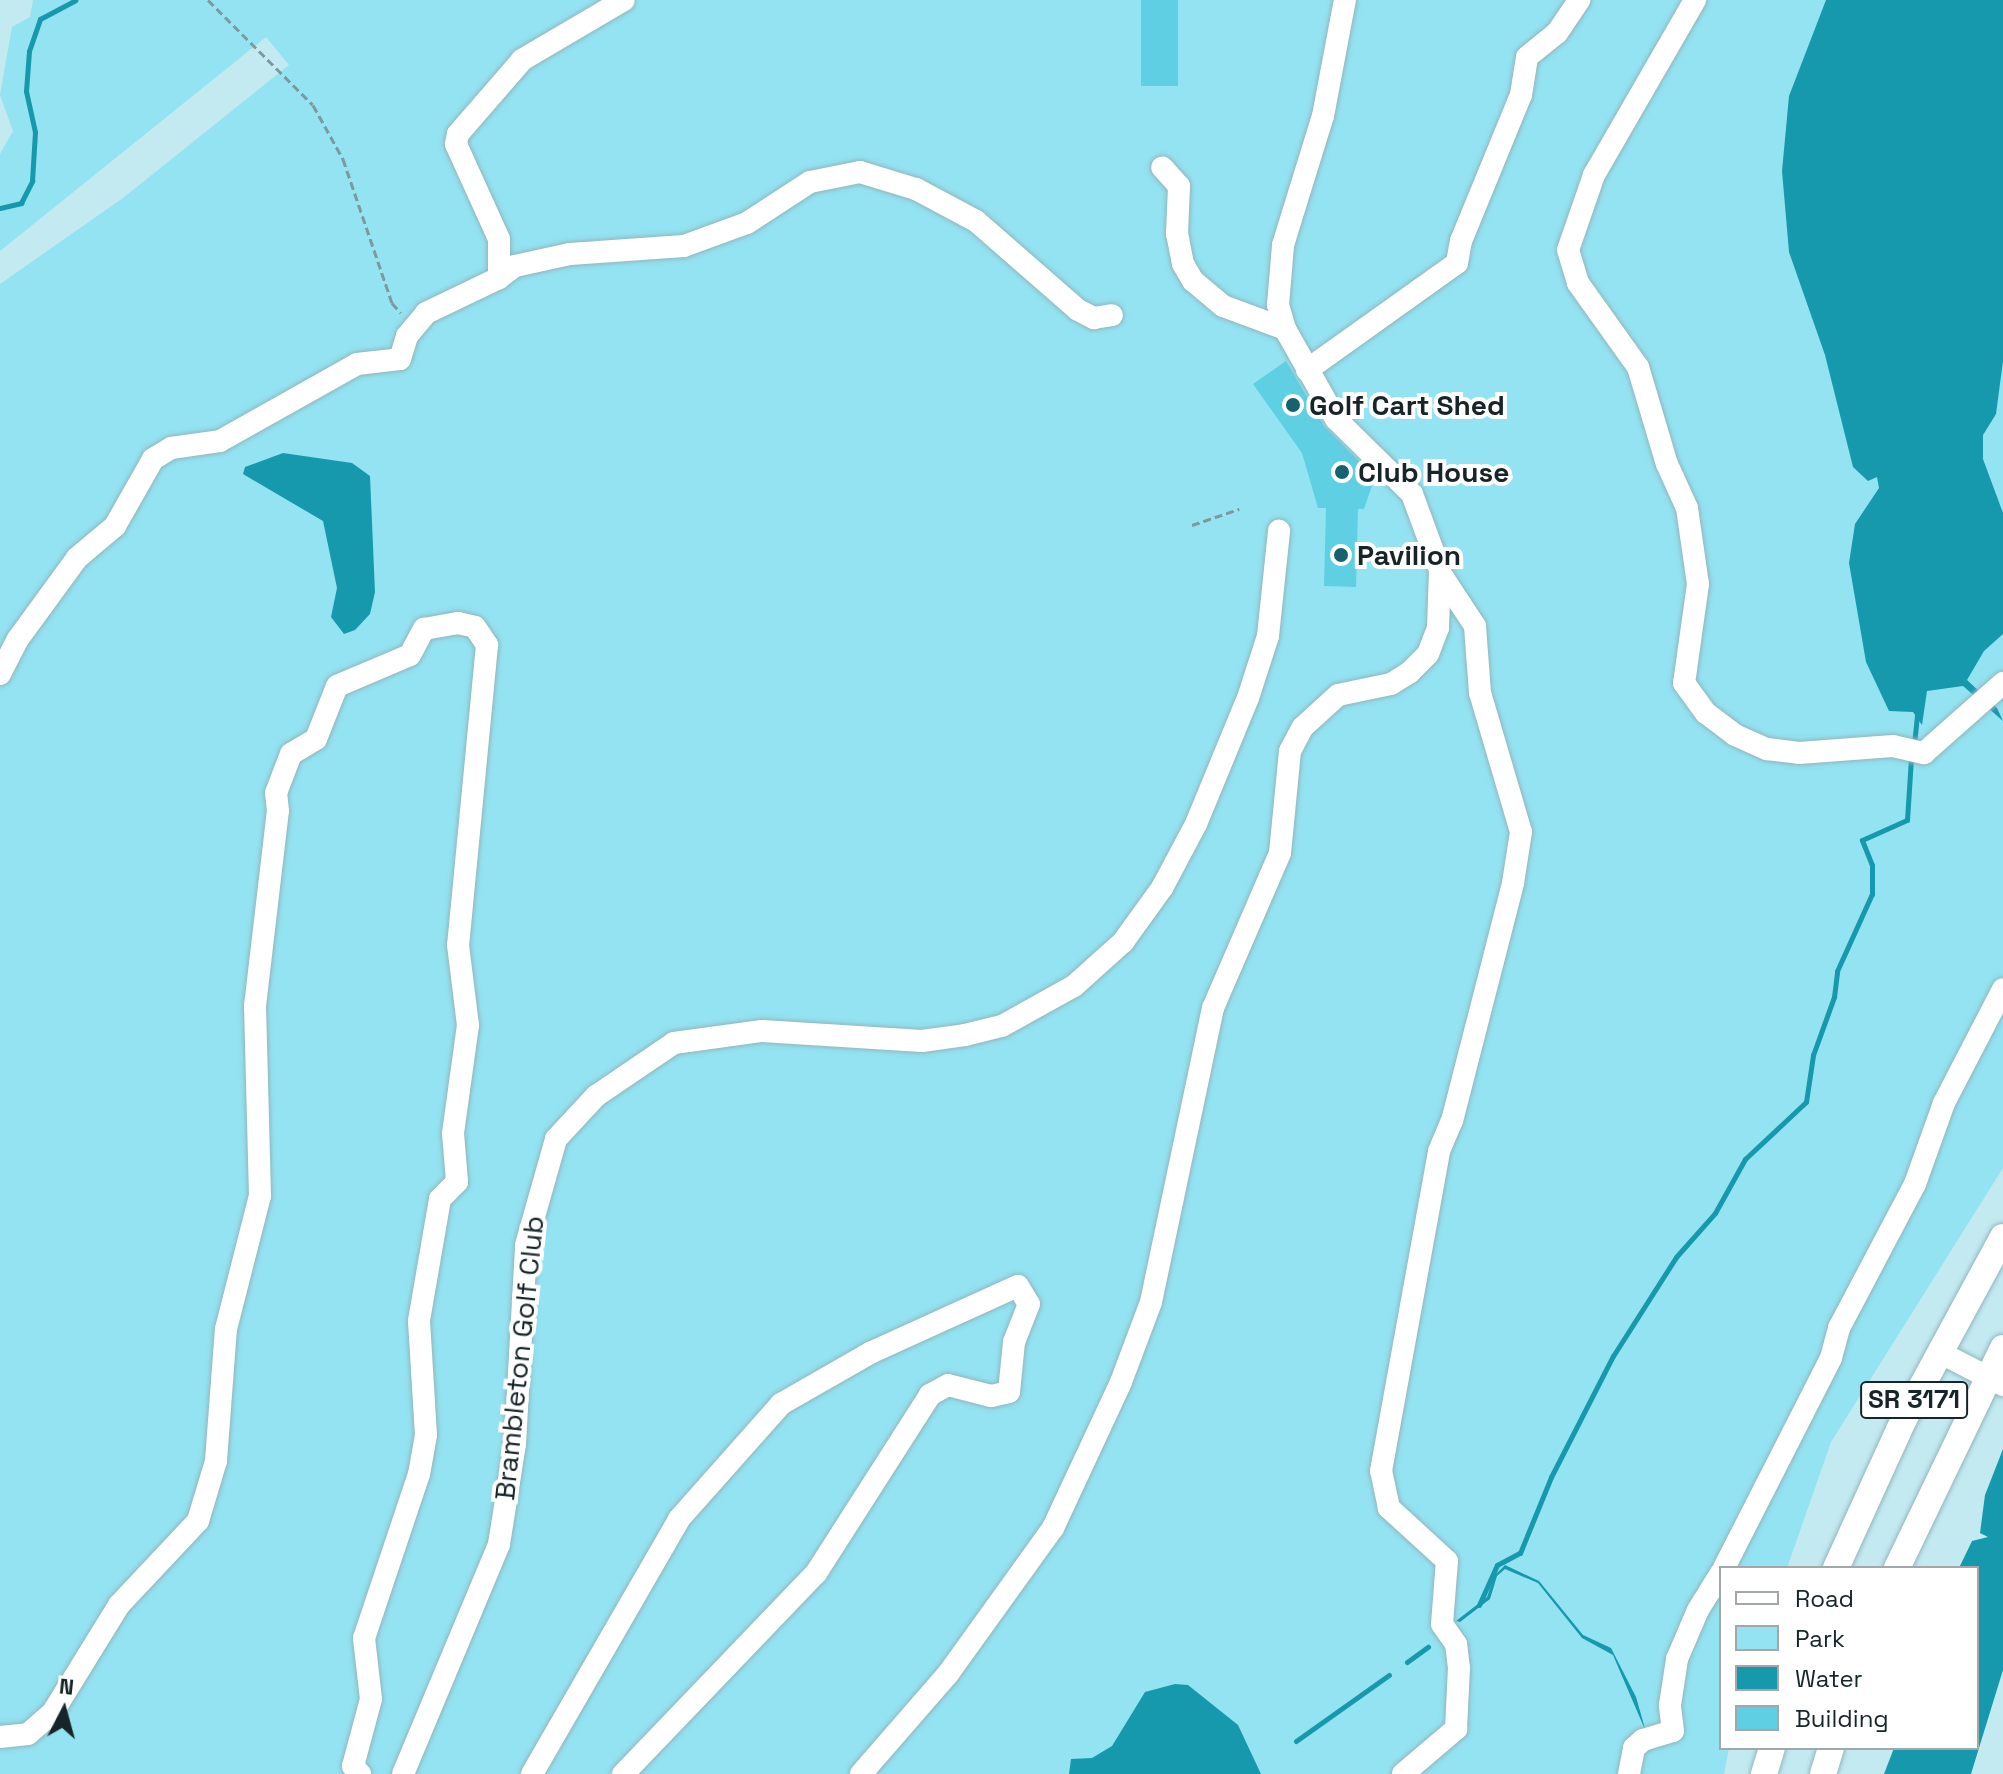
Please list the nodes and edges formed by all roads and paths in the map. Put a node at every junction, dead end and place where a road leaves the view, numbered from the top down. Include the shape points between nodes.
1 (208, 0) edge
2 (624, 0) edge
3 (1345, 0) edge
4 (1579, 0) edge
5 (1695, 0) edge
6 (1162, 167) dead end
7 (499, 278) junction
8 (1112, 315) dead end
9 (417, 322) junction
10 (1285, 329) junction
11 (1307, 370) junction
12 (1239, 509) dead end
13 (1192, 525) dead end
14 (1279, 531) dead end
15 (1440, 570) junction
16 (0, 674) edge
17 (2003, 683) edge
18 (2003, 989) edge
19 (2003, 1237) edge
20 (2003, 1348) edge
21 (1939, 1352) junction
22 (1996, 1381) edge
23 (1725, 1566) edge
24 (1837, 1566) edge
25 (1898, 1566) edge
26 (1719, 1576) edge
27 (0, 1737) edge
28 (1771, 1750) edge
29 (1830, 1750) edge
30 (360, 1774) edge
31 (403, 1774) edge
32 (532, 1774) edge
33 (623, 1774) edge
34 (861, 1774) edge
35 (1403, 1774) edge
36 (1629, 1774) edge
37 (1764, 1774) edge
38 (1823, 1774) edge

1 - 9 path via 313,105 343,159 392,303
2 - 7 street via 522,60 458,134 456,144 499,239
3 - 10 street via 1323,116 1283,245 1278,305
4 - 11 street via 1557,33 1527,57 1521,95 1461,241 1457,263
5 - 17 street via 1594,175 1568,250 1569,267 1638,367 1667,464 1687,508 1698,584 1683,666 1691,699 1735,735 1767,749 1929,753
6 - 10 street via 1179,186 1177,234 1193,281 1223,306
7 - 8 street via 515,266 570,254 684,246 747,223 810,182 860,172 916,189 976,221 1078,310 1094,318
7 - 9 street
9 - 16 street via 400,359 357,364 220,441 171,448 153,459 115,526 77,558 18,639
10 - 11 street
11 - 15 street via 1336,419 1412,494
12 - 13 path
14 - 31 street, Brambleton Golf Club via 1268,636 1196,824 1162,888 1123,942 1074,986 1002,1026 965,1035 922,1041 762,1031 674,1043 596,1096 556,1139 526,1245 515,1444 499,1544
15 - 34 street via 1438,628 1428,654 1391,684 1338,695 1303,727 1290,751 1280,853 1213,1008 1151,1302 1121,1382 1053,1528 948,1674
15 - 35 street via 1447,590 1475,626 1480,693 1521,832 1513,883 1452,1121 1439,1151 1381,1471 1389,1508 1447,1561 1442,1624 1456,1644 1459,1668 1456,1729
18 - 23 street via 1944,1103 1915,1184
19 - 21 main road, SR 3171
20 - 22 main road, SR 3171
21 - 22 street
21 - 24 main road, SR 3171
22 - 25 main road, SR 3171
26 - 36 street via 1677,1659 1670,1705 1673,1731 1634,1748
27 - 30 street via 28,1734 53,1712 126,1595 198,1521 216,1461 226,1329 260,1196 255,1006 276,793 291,754 316,739 337,686 410,655 424,629 458,623 475,627 487,645 458,945 468,1025 453,1133 457,1182 438,1209 419,1321 426,1435 419,1474 364,1638 371,1699 353,1766
28 - 37 main road
29 - 38 main road
32 - 33 street via 679,1519 781,1404 870,1353 1018,1286 1029,1304 1014,1342 1009,1392 991,1396 948,1385 930,1395 816,1573

